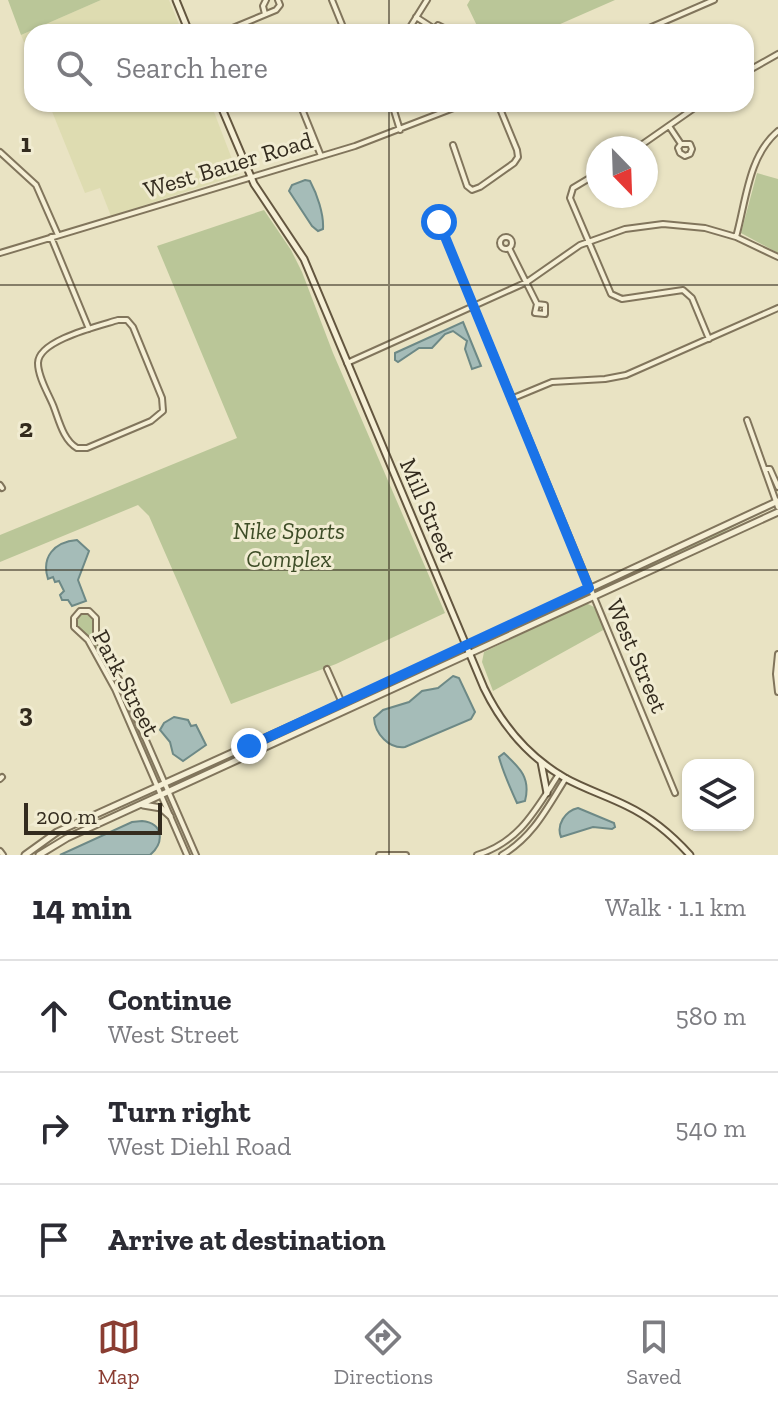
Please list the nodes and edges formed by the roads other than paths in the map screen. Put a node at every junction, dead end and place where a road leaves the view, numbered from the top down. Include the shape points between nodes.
1 (176, 0) edge
2 (266, 0) edge
3 (278, 0) edge
4 (332, 0) edge
5 (427, 0) edge
6 (714, 0) edge
7 (265, 14) junction
8 (416, 17) junction
9 (186, 24) edge
10 (242, 24) edge
11 (342, 24) edge
12 (412, 24) edge
13 (425, 24) edge
14 (658, 24) edge
15 (778, 54) edge
16 (754, 68) edge
17 (223, 112) edge
18 (303, 112) edge
19 (394, 112) edge
20 (444, 112) edge
21 (501, 112) edge
22 (689, 112) edge
23 (669, 126) junction
24 (400, 130) junction
25 (778, 131) edge
26 (654, 136) edge
27 (681, 144) dead end
28 (453, 145) dead end
29 (0, 152) edge
30 (321, 156) junction
31 (251, 178) junction
32 (586, 180) edge
33 (439, 222) dead end
34 (58, 235) junction
35 (51, 237) junction
36 (736, 237) junction
37 (588, 241) junction
38 (509, 248) dead end
39 (0, 253) edge
40 (778, 257) edge
41 (527, 282) junction
42 (537, 304) dead end
43 (472, 305) junction
44 (778, 308) edge
45 (89, 329) junction
46 (709, 339) junction
47 (347, 363) junction
48 (511, 399) junction
49 (747, 420) dead end
50 (766, 469) junction
51 (778, 487) edge
52 (777, 505) edge
53 (589, 588) junction
54 (593, 597) junction
55 (467, 646) junction
56 (470, 654) junction
57 (778, 654) edge
58 (327, 669) dead end
59 (778, 692) edge
60 (342, 703) junction
61 (349, 710) junction
62 (541, 761) junction
63 (559, 774) junction
64 (566, 778) junction
65 (167, 783) junction
66 (158, 787) junction
67 (170, 791) junction
68 (547, 793) junction
69 (675, 793) dead end
70 (162, 795) junction
71 (138, 806) junction
72 (170, 816) junction
73 (25, 855) edge
74 (39, 855) edge
75 (187, 855) edge
76 (196, 855) edge
77 (379, 855) edge
78 (406, 855) edge
79 (477, 855) edge
80 (502, 855) edge
81 (690, 855) edge

1 - 9 street
2 - 7 street
3 - 7 street via 279,7
4 - 11 street
5 - 8 street
6 - 14 street
7 - 10 street
8 - 12 street
8 - 13 street
15 - 16 street
17 - 31 street, Mill Street
18 - 30 street
19 - 24 street
20 - 24 street, West Bauer Road
21 - 28 street via 518,153 514,163 480,187 472,190 465,182
22 - 23 street
23 - 26 street
23 - 27 street
24 - 30 street, West Bauer Road
25 - 36 street via 757,158
29 - 34 street via 36,185
30 - 31 street, West Bauer Road
31 - 34 street, West Bauer Road
31 - 47 street, Mill Street via 304,259
32 - 37 street via 570,195
33 - 43 street, West Street
34 - 35 street, West Bauer Road
35 - 39 street, West Bauer Road
35 - 45 street
36 - 37 street via 663,224
36 - 40 street
37 - 41 street
37 - 46 street via 613,297 683,290 692,298
38 - 41 street
41 - 42 street
41 - 43 street
43 - 47 street
43 - 48 street, West Street
44 - 46 street
45 - 45 street via 50,345 39,357 62,427 77,448 151,421 163,408 127,320
46 - 48 street via 626,375 552,382
47 - 55 street, Mill Street
48 - 53 street, West Street
49 - 50 street
50 - 51 street
50 - 52 street
52 - 53 street
52 - 54 street
53 - 54 street, West Street
53 - 55 street
54 - 56 street
54 - 69 street, West Street
55 - 56 street, Mill Street
55 - 60 street
56 - 61 street
56 - 62 street, Mill Street via 498,714
57 - 59 street
58 - 60 street
60 - 61 street
60 - 65 street
61 - 67 street
62 - 63 street, Mill Street
62 - 68 street
63 - 64 street, Mill Street
63 - 68 street
64 - 80 street via 526,838
64 - 81 street, Mill Street via 644,815
65 - 66 street
65 - 66 street, Park Street via 96,636 96,618 80,611 74,627 88,640 115,689
65 - 67 street, Park Street
66 - 70 street, Park Street
66 - 73 street via 57,832
67 - 70 street
67 - 76 street, Park Street
68 - 79 street via 520,831
70 - 71 street
70 - 72 street, Park Street
71 - 72 street via 157,806
71 - 74 street
72 - 75 street, Park Street
77 - 78 street

